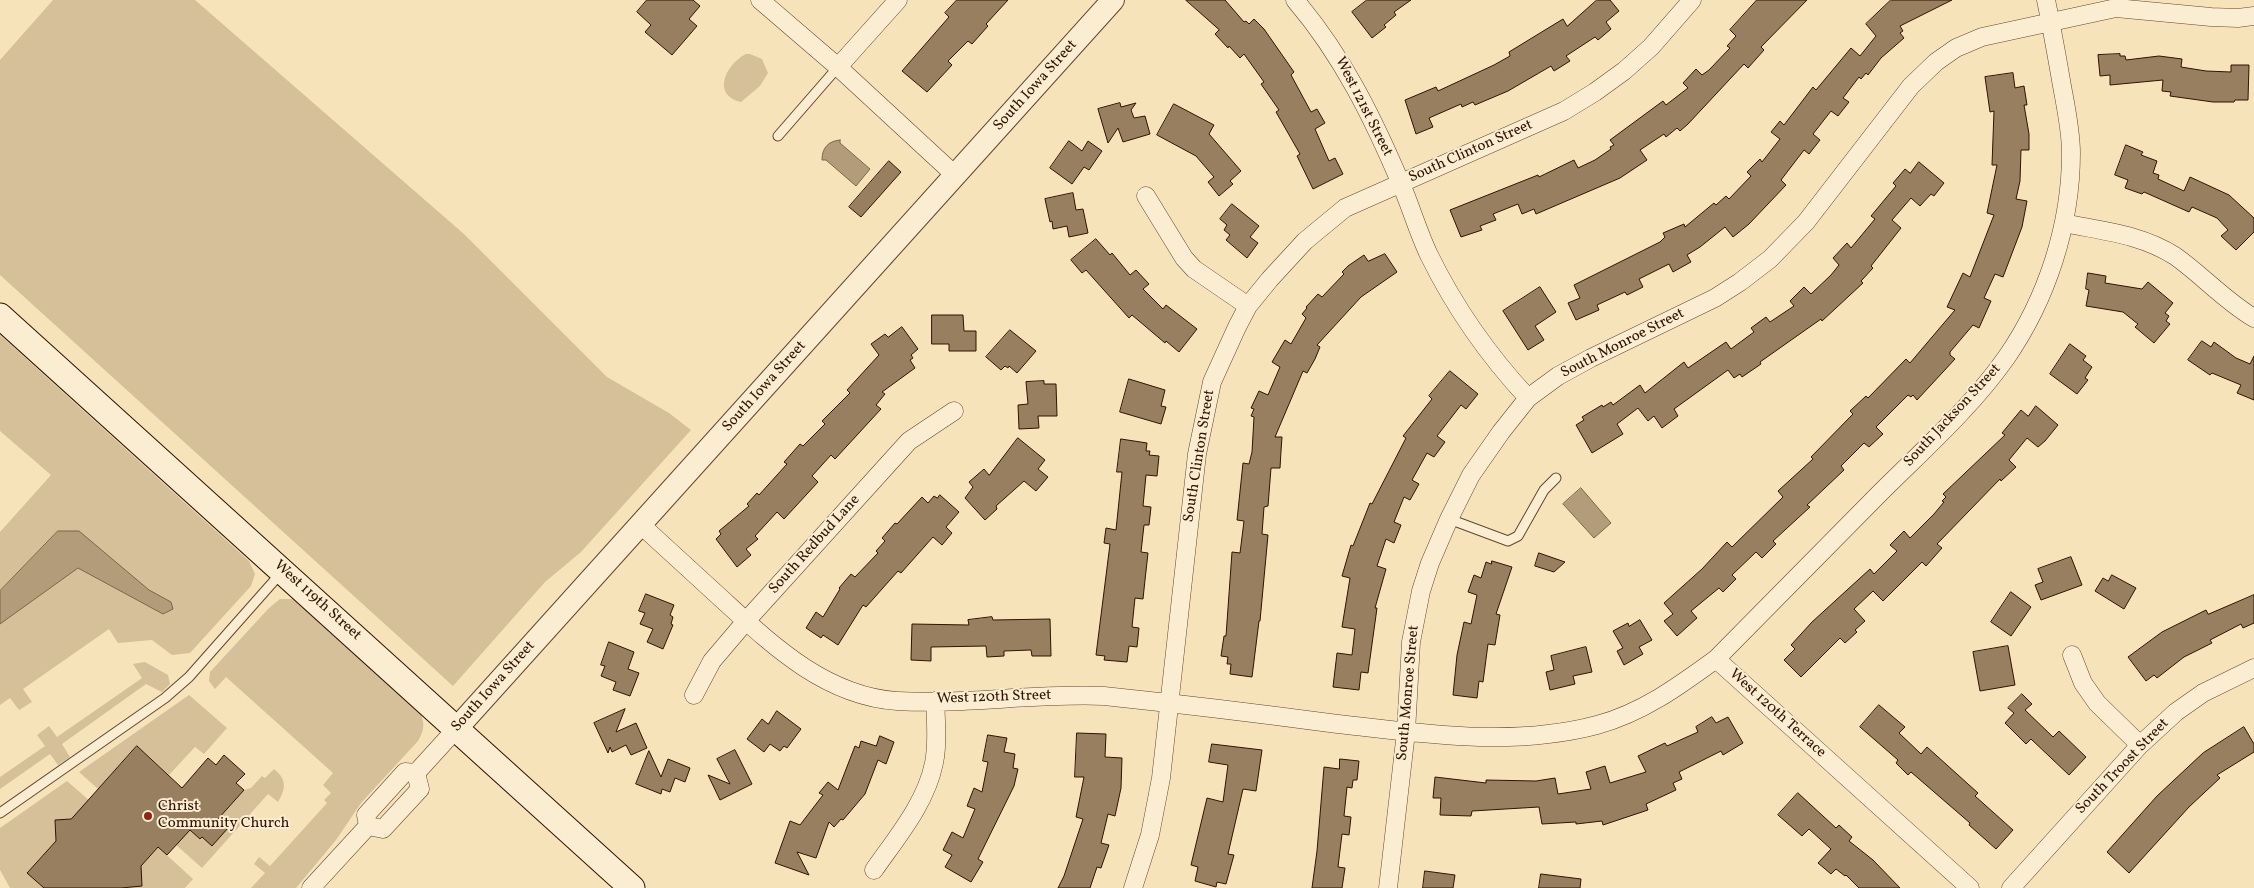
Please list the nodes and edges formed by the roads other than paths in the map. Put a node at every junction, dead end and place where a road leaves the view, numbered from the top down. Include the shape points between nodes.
1 (760, 0) edge
2 (898, 0) edge
3 (1113, 0) edge
4 (1295, 0) edge
5 (1692, 0) edge
6 (2046, 0) edge
7 (2254, 16) edge
8 (2046, 22) junction
9 (838, 67) junction
10 (778, 136) dead end
11 (956, 176) junction
12 (1401, 184) junction
13 (1146, 196) dead end
14 (2064, 223) junction
15 (1248, 306) junction
16 (0, 316) edge
17 (2254, 318) edge
18 (1528, 398) junction
19 (954, 411) dead end
20 (1556, 478) dead end
21 (1449, 519) junction
22 (640, 524) junction
23 (283, 571) junction
24 (746, 621) junction
25 (2072, 655) dead end
26 (1716, 659) junction
27 (2254, 668) edge
28 (694, 696) dead end
29 (935, 701) junction
30 (1168, 703) junction
31 (457, 728) junction
32 (1406, 732) junction
33 (2140, 745) junction
34 (0, 813) edge
35 (874, 870) dead end
36 (311, 888) edge
37 (632, 888) edge
38 (1133, 888) edge
39 (1388, 888) edge
40 (1970, 888) edge
41 (2011, 888) edge

1 - 9 street
2 - 9 street
3 - 11 street, South Iowa Street
4 - 12 street, West 121st Street via 1318,27 1354,84
5 - 12 street, South Clinton Street via 1651,47 1595,92 1564,111
6 - 8 street, South Jackson Street
7 - 8 street, South Monroe Street via 2211,17 2116,8
8 - 14 street, South Jackson Street via 2068,117 2071,152
8 - 18 street, South Monroe Street via 1982,37 1956,48 1936,62 1911,86 1806,222 1770,259 1715,298 1558,376
9 - 10 lane
9 - 11 street
11 - 22 street, South Iowa Street
12 - 15 street, South Clinton Street via 1346,208 1325,224 1305,241
12 - 18 street, West 121st Street via 1428,253 1467,323 1497,365
13 - 15 street via 1194,269
14 - 17 street via 2125,234 2173,255
14 - 26 street, South Jackson Street via 2036,306 2021,335 1987,383
15 - 30 street, South Clinton Street via 1212,382 1207,404 1197,454
16 - 23 main road, West 119th Street
18 - 21 street, South Monroe Street via 1471,475
19 - 24 street, South Redbud Lane via 909,441
20 - 21 lane via 1544,490 1518,536 1512,540
21 - 32 street, South Monroe Street via 1421,591 1411,642
22 - 24 street, West 120th Street
22 - 31 street, South Iowa Street
23 - 31 main road, West 119th Street
23 - 34 lane via 189,677 165,698
24 - 28 street, South Redbud Lane via 712,661
24 - 29 street, West 120th Street via 802,667 834,684 866,696 896,701
25 - 33 street via 2097,703
26 - 32 street, West 120th Terrace via 1670,692 1634,712 1552,735 1517,738
26 - 40 street, West 120th Terrace
27 - 33 street, South Troost Street via 2203,693 2176,712
29 - 30 street, West 120th Street via 1076,694
29 - 35 street via 934,763 924,791 907,823
30 - 32 street, West 120th Street
30 - 38 street, South Clinton Street via 1161,778 1150,835
31 - 36 street, South Iowa Street via 416,773 405,772 366,815 368,826
31 - 37 main road, West 119th Street
32 - 39 street, South Monroe Street
33 - 41 street, South Troost Street

